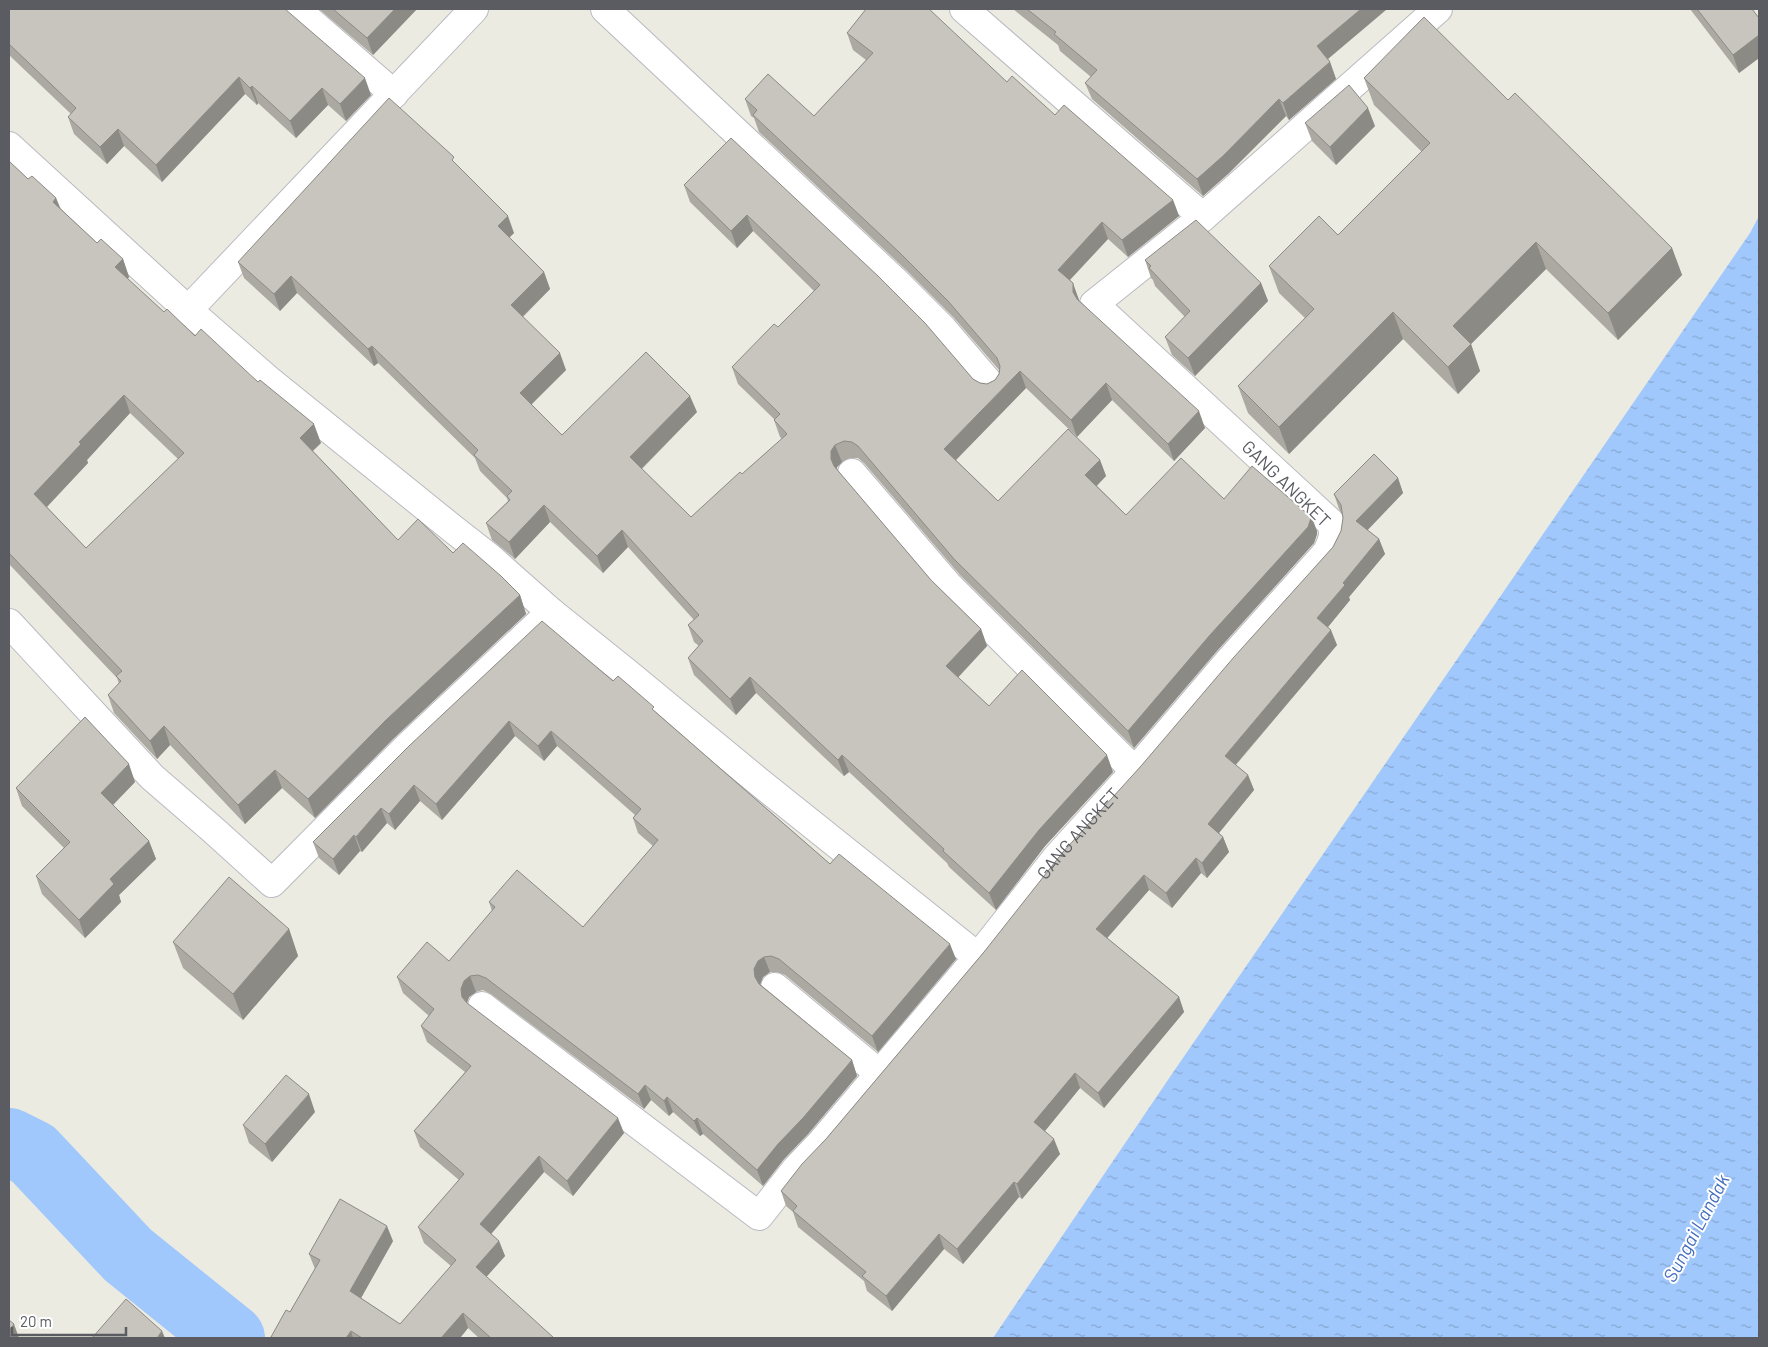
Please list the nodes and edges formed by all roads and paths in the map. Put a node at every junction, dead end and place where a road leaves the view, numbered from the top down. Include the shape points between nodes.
1 (296, 9) edge
2 (474, 9) edge
3 (605, 9) edge
4 (964, 9) edge
5 (1438, 9) edge
6 (394, 94) junction
7 (9, 146) edge
8 (1202, 217) junction
9 (188, 310) junction
10 (991, 385) edge
11 (852, 472) dead end
12 (550, 612) junction
13 (9, 623) edge
14 (1134, 772) junction
15 (978, 957) junction
16 (775, 987) dead end
17 (482, 1006) dead end
18 (880, 1074) junction

1 - 6 street
2 - 6 street
3 - 10 street via 895,281 943,329
4 - 8 street
5 - 8 street, GANG ANGKET
6 - 9 street
7 - 9 street
8 - 14 street, GANG ANGKET via 1094,304 1330,522 1334,528 1333,539 1326,552
9 - 12 street via 271,382 489,557
11 - 14 street via 949,586
12 - 13 street via 404,750 272,883 152,777
12 - 15 street
14 - 15 street, GANG ANGKET via 1057,857
15 - 18 street, GANG ANGKET
16 - 18 street
17 - 18 street, GANG ANGKET via 759,1216

